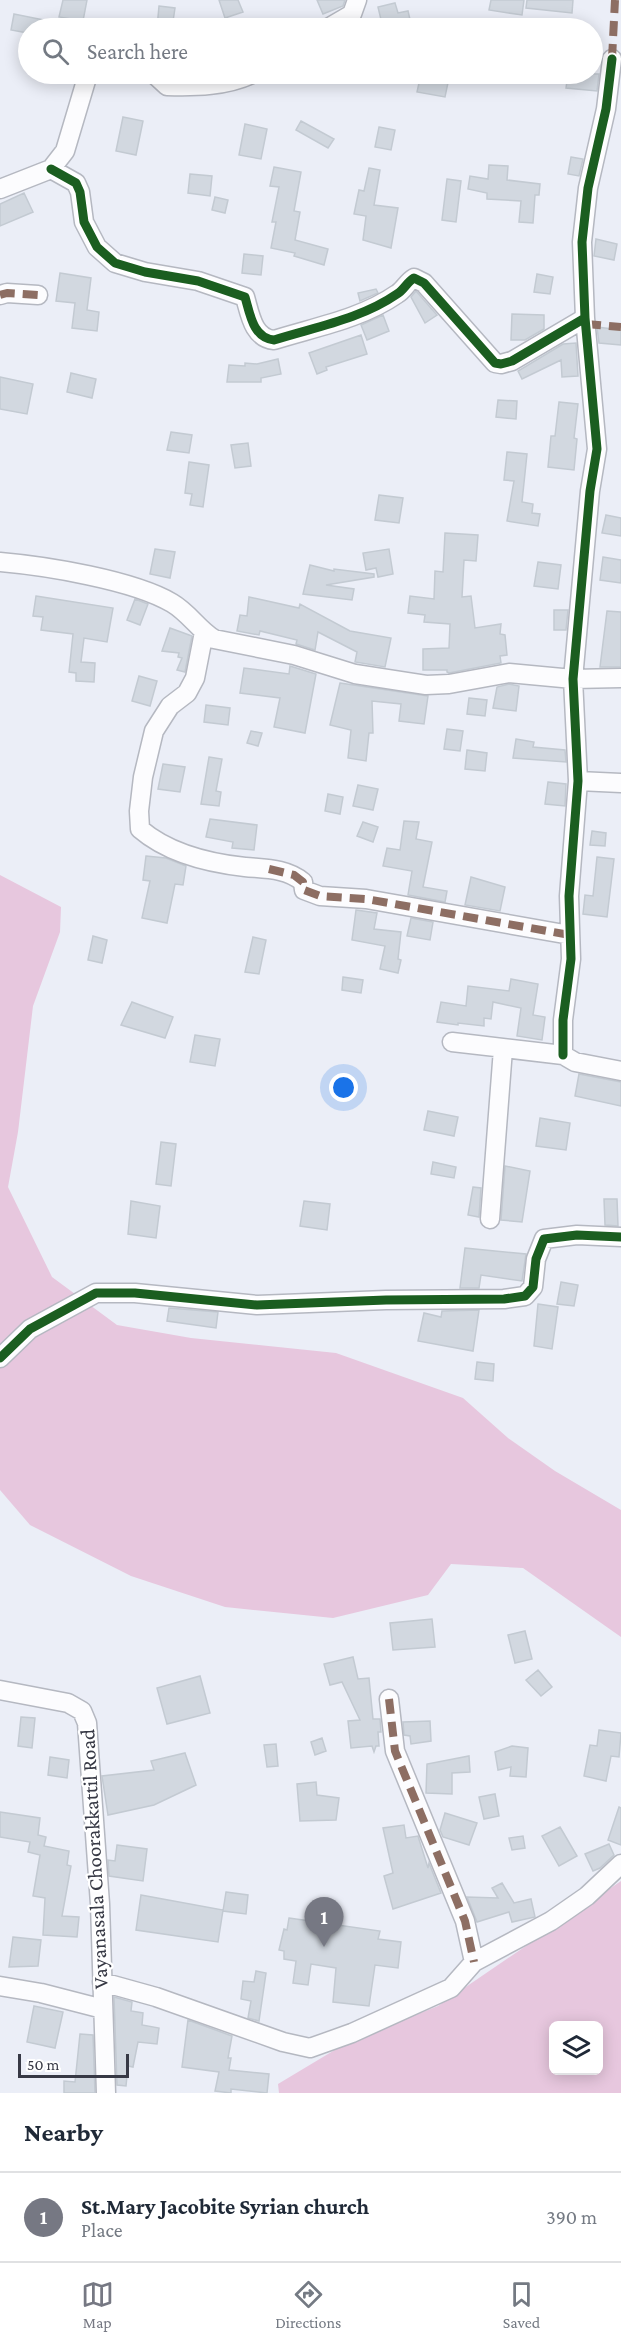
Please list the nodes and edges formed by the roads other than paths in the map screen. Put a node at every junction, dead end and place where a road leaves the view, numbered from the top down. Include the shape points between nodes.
1 (357, 0) edge
2 (345, 18) edge
3 (612, 59) dead end
4 (615, 79) edge
5 (85, 84) edge
6 (165, 84) edge
7 (215, 84) edge
8 (51, 169) junction
9 (0, 189) edge
10 (0, 295) edge
11 (38, 295) dead end
12 (585, 318) junction
13 (0, 562) edge
14 (204, 632) junction
15 (621, 678) edge
16 (573, 680) junction
17 (578, 781) junction
18 (621, 783) edge
19 (570, 935) junction
20 (452, 1042) dead end
21 (503, 1049) junction
22 (563, 1055) junction
23 (621, 1071) edge
24 (490, 1219) dead end
25 (621, 1237) edge
26 (0, 1358) edge
27 (0, 1690) edge
28 (389, 1699) dead end
29 (621, 1864) edge
30 (474, 1962) junction
31 (102, 1982) junction
32 (0, 1986) edge
33 (103, 2009) junction
34 (106, 2093) edge

1 - 2 street via 352,14
3 - 4 street
4 - 12 street via 588,188 582,242
5 - 8 street via 65,151
6 - 7 street
8 - 9 street
8 - 12 street via 76,183 84,222 97,247 115,263 198,281 245,297 254,327 266,339 326,326 365,310 399,293 414,278 424,283 495,363 512,361
10 - 11 street
12 - 16 street via 597,449
13 - 14 street via 81,574 145,591 172,603
14 - 16 street via 214,639 294,655 355,674 426,685 509,673
14 - 19 street via 195,678 187,693 170,706 154,730 139,811 140,829 147,836 199,859 294,874 303,882 304,890 320,896 366,899
15 - 16 street
16 - 17 street
17 - 18 street
17 - 19 street
19 - 22 street
20 - 21 street
21 - 22 street
21 - 24 street
22 - 23 street via 575,1062
25 - 26 street via 577,1235 544,1239 536,1259 533,1287 525,1296 504,1299 256,1305 96,1293 30,1329
27 - 31 street, Vayanasala Choorakkattil Road via 68,1703 82,1711 87,1723
28 - 30 street via 395,1751 465,1921
29 - 30 street via 560,1915
30 - 31 street via 452,1988 310,2048
31 - 33 street, Vayanasala Choorakkattil Road
32 - 33 street
33 - 34 street, Vayanasala Choorakkattil Road

